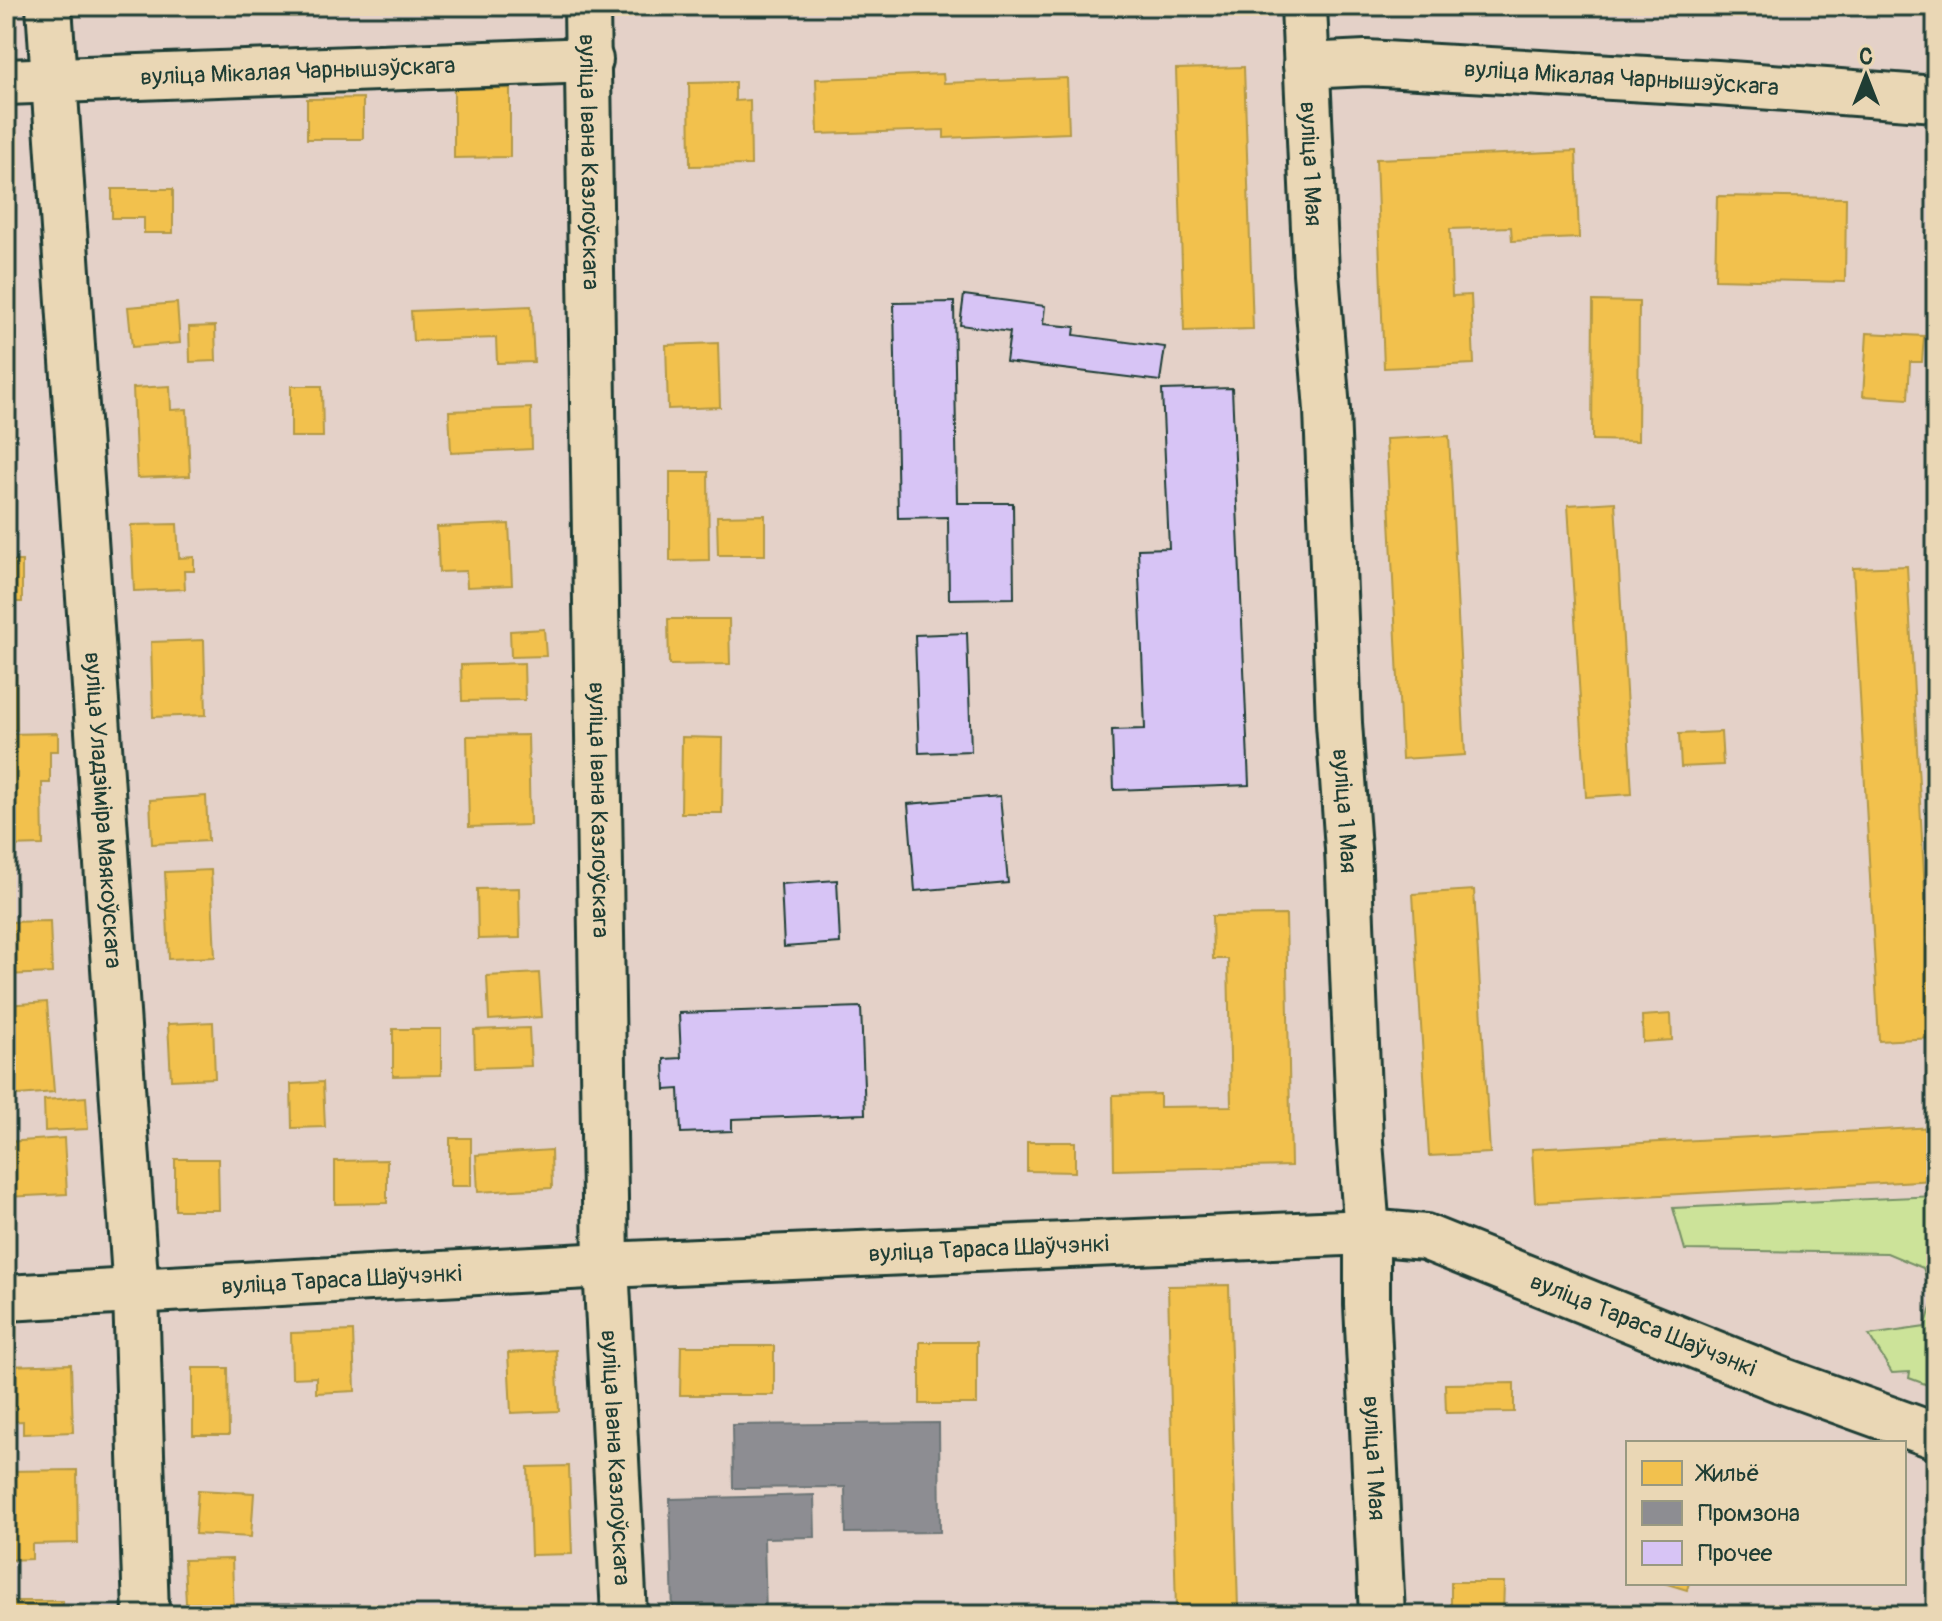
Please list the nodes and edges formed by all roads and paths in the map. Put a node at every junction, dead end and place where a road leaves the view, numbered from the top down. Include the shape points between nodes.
1 (49, 6) edge
2 (587, 6) edge
3 (1304, 6) edge
4 (590, 60) junction
5 (1306, 66) junction
6 (53, 79) junction
7 (6, 82) edge
8 (1936, 99) edge
9 (1367, 1232) junction
10 (606, 1265) junction
11 (136, 1293) junction
12 (6, 1298) edge
13 (1936, 1436) edge
14 (146, 1615) edge
15 (624, 1615) edge
16 (1382, 1615) edge

1 - 6 street, вуліца Уладзіміра Маякоўскага
2 - 4 street, вуліца Івана Казлоўскага
3 - 5 street, вуліца 1 Мая
4 - 6 street, вуліца Мікалая Чарнышэўскага
4 - 10 street, вуліца Івана Казлоўскага
5 - 8 street, вуліца Мікалая Чарнышэўскага via 1366,63
5 - 9 street, вуліца 1 Мая
6 - 7 street, вуліца Мікалая Чарнышэўскага
6 - 11 street, вуліца Уладзіміра Маякоўскага
9 - 10 street, вуліца Тараса Шаўчэнкі
9 - 13 street, вуліца Тараса Шаўчэнкі via 1425,1237 1781,1380
9 - 16 street, вуліца 1 Мая
10 - 11 street, вуліца Тараса Шаўчэнкі
10 - 15 street, вуліца Івана Казлоўскага
11 - 12 street, вуліца Тараса Шаўчэнкі
11 - 14 street, вуліца Уладзіміра Маякоўскага

